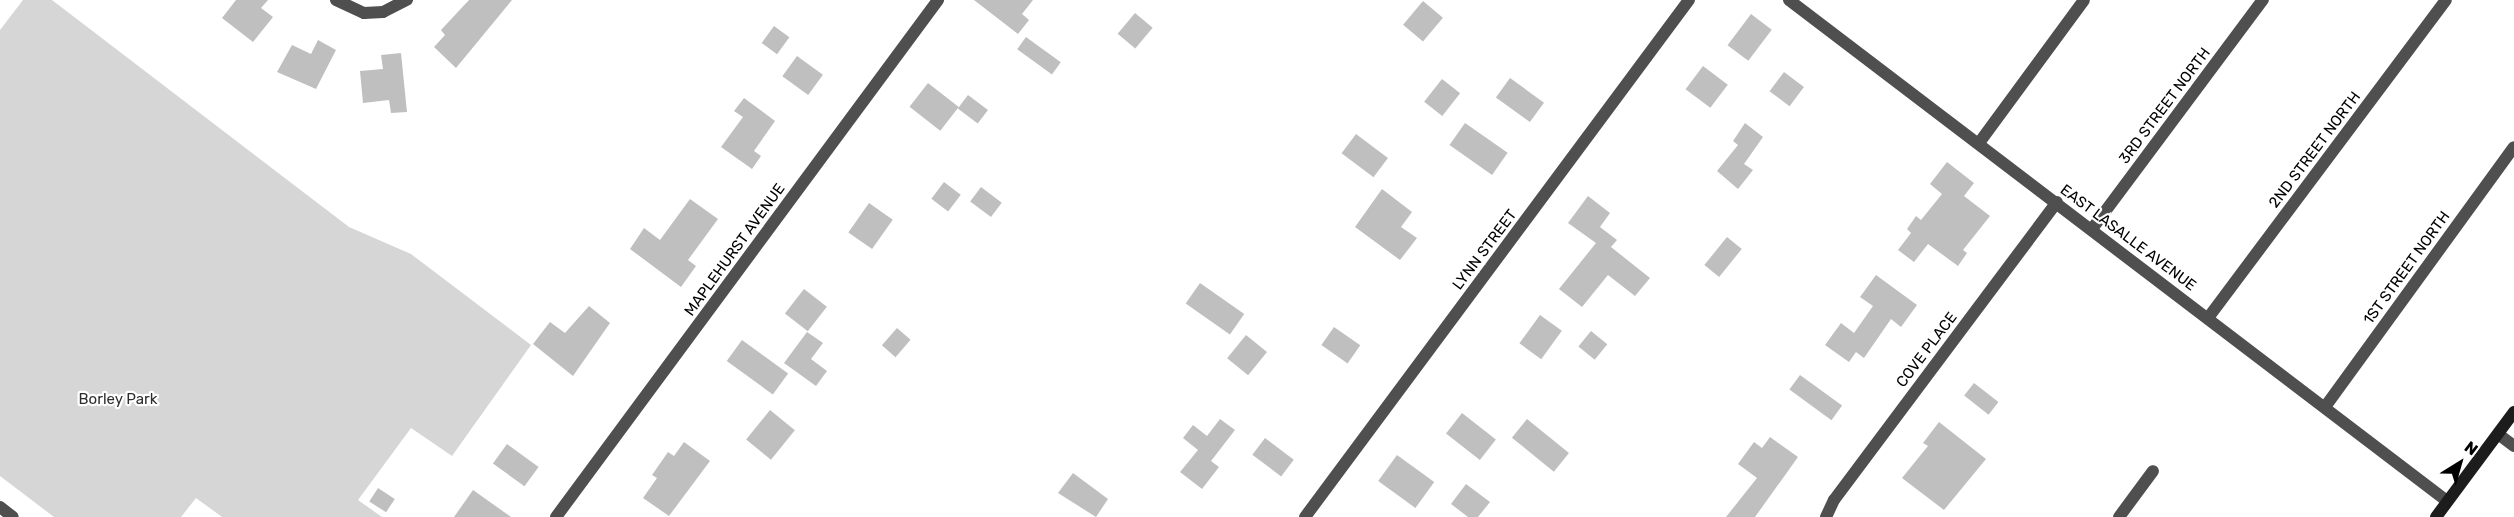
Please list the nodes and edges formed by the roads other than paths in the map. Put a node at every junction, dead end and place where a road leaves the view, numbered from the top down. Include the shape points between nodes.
1 (336, 0) edge
2 (407, 0) edge
3 (938, 0) edge
4 (1689, 0) edge
5 (1789, 0) edge
6 (2084, 0) edge
7 (2263, 0) edge
8 (2446, 0) edge
9 (1979, 143) junction
10 (2514, 147) edge
11 (2057, 202) junction
12 (2092, 229) junction
13 (2208, 318) junction
14 (2325, 407) junction
15 (2514, 412) edge
16 (2498, 434) junction
17 (2514, 446) edge
18 (2153, 471) dead end
19 (2447, 501) junction
20 (0, 507) edge
21 (13, 517) edge
22 (556, 517) edge
23 (1305, 517) edge
24 (1826, 517) edge
25 (2119, 517) edge
26 (2436, 517) edge

1 - 2 street via 364,13 383,12
3 - 22 street, MAPLEHURST AVENUE
4 - 23 street, LYNN STREET
5 - 9 street, EAST LASALLE AVENUE
6 - 9 street
7 - 12 street, 3RD STREET NORTH
8 - 13 street, 2ND STREET NORTH
9 - 11 street, EAST LASALLE AVENUE
10 - 14 street, 1ST STREET NORTH
11 - 12 street, EAST LASALLE AVENUE
11 - 24 street, COVE PLACE via 1833,500
12 - 13 street, EAST LASALLE AVENUE
13 - 14 street, EAST LASALLE AVENUE
14 - 19 street, EAST LASALLE AVENUE
15 - 16 street
16 - 17 street
16 - 19 street
18 - 25 street
19 - 26 street
20 - 21 street

